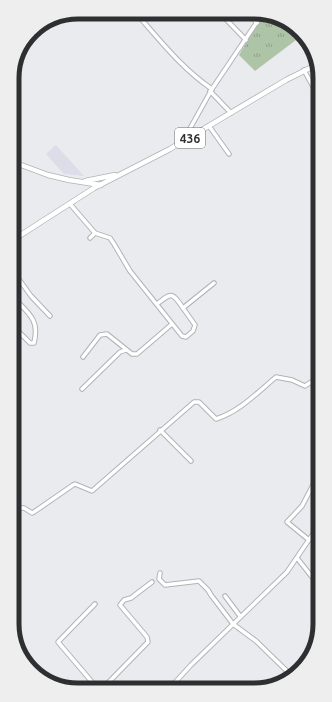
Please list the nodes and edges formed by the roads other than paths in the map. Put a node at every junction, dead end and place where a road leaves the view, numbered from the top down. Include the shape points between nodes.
1 (141, 19) edge
2 (226, 19) edge
3 (253, 19) edge
4 (259, 19) edge
5 (257, 23) junction
6 (246, 40) junction
7 (312, 67) edge
8 (304, 70) junction
9 (313, 87) edge
10 (211, 90) junction
11 (231, 113) junction
12 (209, 126) junction
13 (188, 139) junction
14 (229, 154) dead end
15 (19, 164) edge
16 (122, 173) junction
17 (84, 181) junction
18 (101, 185) junction
19 (88, 192) junction
20 (70, 204) junction
21 (95, 233) junction
22 (19, 236) edge
23 (90, 238) dead end
24 (19, 279) edge
25 (214, 283) dead end
26 (19, 303) edge
27 (157, 304) junction
28 (183, 308) junction
29 (50, 316) dead end
30 (172, 324) junction
31 (19, 332) edge
32 (126, 350) junction
33 (83, 357) dead end
34 (313, 381) edge
35 (82, 389) dead end
36 (160, 430) junction
37 (191, 461) dead end
38 (313, 485) edge
39 (19, 509) edge
40 (313, 534) edge
41 (309, 540) junction
42 (297, 558) junction
43 (160, 574) dead end
44 (313, 578) edge
45 (152, 582) dead end
46 (225, 596) dead end
47 (95, 604) dead end
48 (240, 616) junction
49 (233, 624) junction
50 (288, 672) edge
51 (93, 683) edge
52 (108, 683) edge
53 (175, 683) edge

1 - 10 street via 181,64
2 - 6 street
3 - 5 street
4 - 5 street
5 - 6 street
6 - 10 street
7 - 8 main road, 436
8 - 9 street
8 - 11 main road, 436
10 - 11 street
10 - 13 street via 188,132
11 - 12 main road, 436
12 - 13 main road, 436
12 - 14 street
13 - 16 main road, 436
15 - 17 main road via 48,175
16 - 17 main road
16 - 18 main road, 436
17 - 18 main road
17 - 19 main road
18 - 19 main road, 436
19 - 20 main road, 436
20 - 21 street
20 - 22 main road, 436
21 - 23 street
21 - 27 street via 110,238 130,271
24 - 29 street
25 - 28 street
26 - 31 street via 35,323 37,333 34,343 30,343
27 - 28 street via 168,295 172,295
27 - 30 street
28 - 30 street via 195,326 193,331 186,337 182,336
30 - 32 street via 137,354
32 - 33 street via 104,334 100,335
32 - 35 street via 120,352
34 - 36 street via 305,386 276,377 244,404 224,417 216,419 199,402 194,402
36 - 37 street
36 - 39 street via 92,491 75,484 32,513 24,508
38 - 41 street via 302,506 287,522
40 - 41 street
41 - 42 street
42 - 44 street
42 - 48 street via 287,572
43 - 49 street via 159,579 165,585 199,581
45 - 52 street via 120,605 147,637 148,642
46 - 48 street
47 - 51 street via 58,642
48 - 49 street
49 - 50 street via 256,641
49 - 53 street

